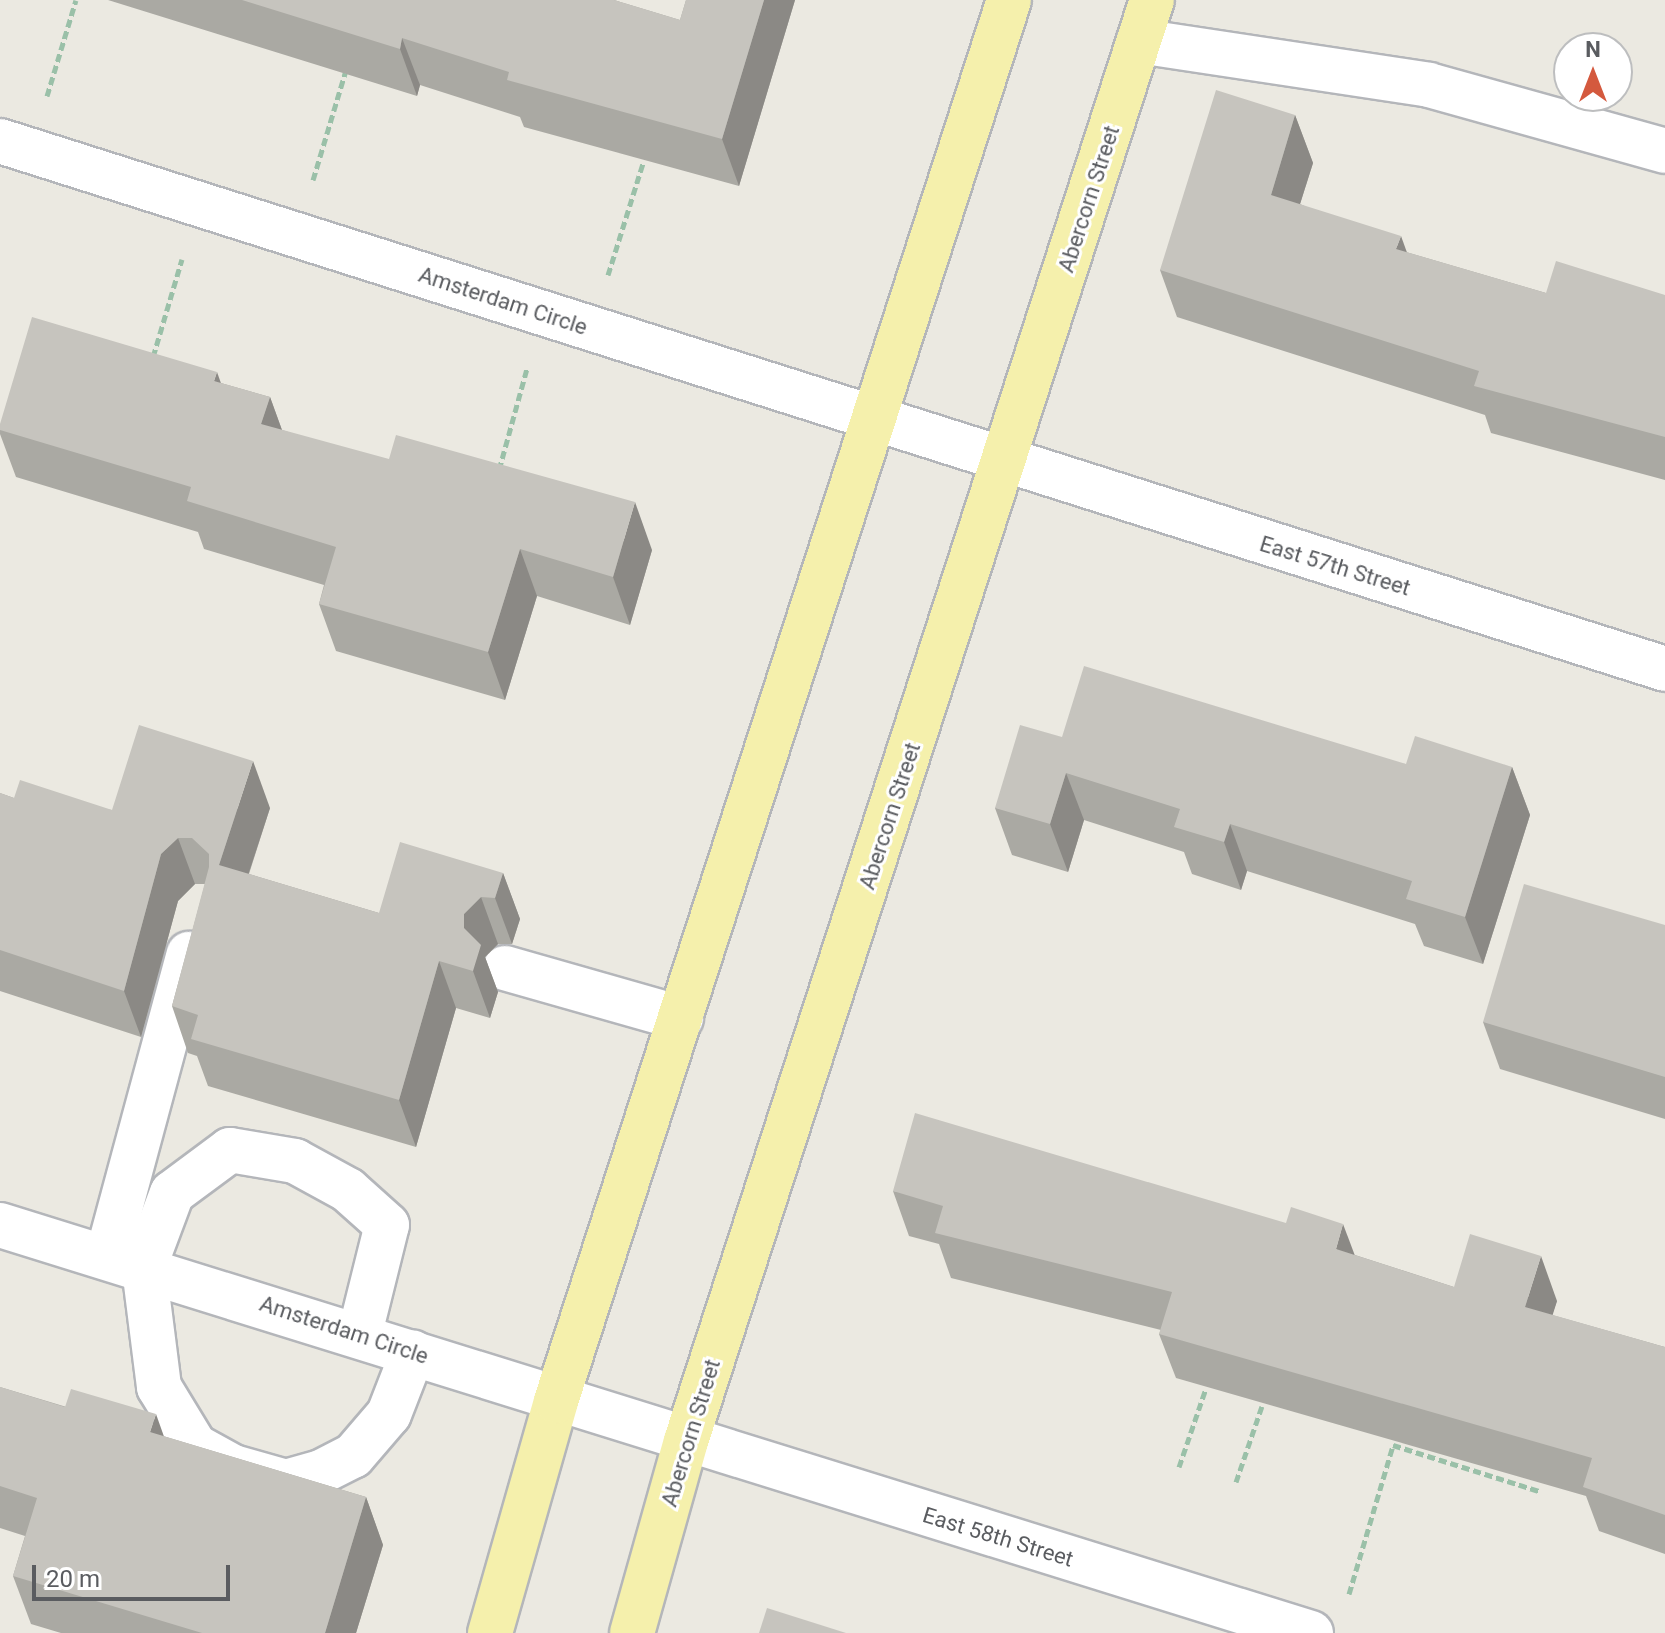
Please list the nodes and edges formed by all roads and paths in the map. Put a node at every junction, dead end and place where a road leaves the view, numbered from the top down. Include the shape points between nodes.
1 (76, 0) edge
2 (1009, 0) edge
3 (1145, 20) edge
4 (345, 73) edge
5 (15, 146) edge
6 (1665, 151) edge
7 (643, 163) edge
8 (198, 204) junction
9 (296, 235) junction
10 (543, 313) junction
11 (591, 329) junction
12 (151, 363) edge
13 (875, 423) junction
14 (1005, 464) junction
15 (497, 476) edge
16 (1665, 669) edge
17 (202, 908) edge
18 (505, 968) dead end
19 (681, 1018) junction
20 (0, 1225) edge
21 (126, 1262) junction
22 (360, 1333) junction
23 (413, 1352) junction
24 (1206, 1388) edge
25 (556, 1401) junction
26 (1262, 1406) edge
27 (686, 1441) junction
28 (1179, 1467) dead end
29 (1236, 1482) dead end
30 (1539, 1491) dead end
31 (1346, 1604) dead end
32 (490, 1633) edge
33 (632, 1633) edge
34 (1311, 1633) edge

1 - 5 path
2 - 13 main road
3 - 6 street via 1429,85
3 - 14 main road, Abercorn Street
4 - 9 path
5 - 8 street, Amsterdam Circle
7 - 11 path
8 - 9 street, Amsterdam Circle
8 - 12 path
9 - 10 street, Amsterdam Circle
10 - 11 street, Amsterdam Circle
10 - 15 path
11 - 13 street, Amsterdam Circle
13 - 14 street, Amsterdam Circle
13 - 19 main road
14 - 16 street, East 57th Street
14 - 27 main road, Abercorn Street
17 - 21 street
18 - 19 street
19 - 25 main road
20 - 21 street, Amsterdam Circle
21 - 22 street, Amsterdam Circle
21 - 22 street via 172,1193 230,1150 295,1161 348,1190 387,1225
21 - 23 street via 159,1387 195,1446 233,1467 286,1482 353,1456 389,1414
22 - 23 street, Amsterdam Circle
23 - 25 street, Amsterdam Circle
24 - 28 path
25 - 27 street, Amsterdam Circle
25 - 32 main road
26 - 29 path
27 - 33 main road, Abercorn Street
27 - 34 street, East 58th Street
30 - 31 path via 1393,1445

